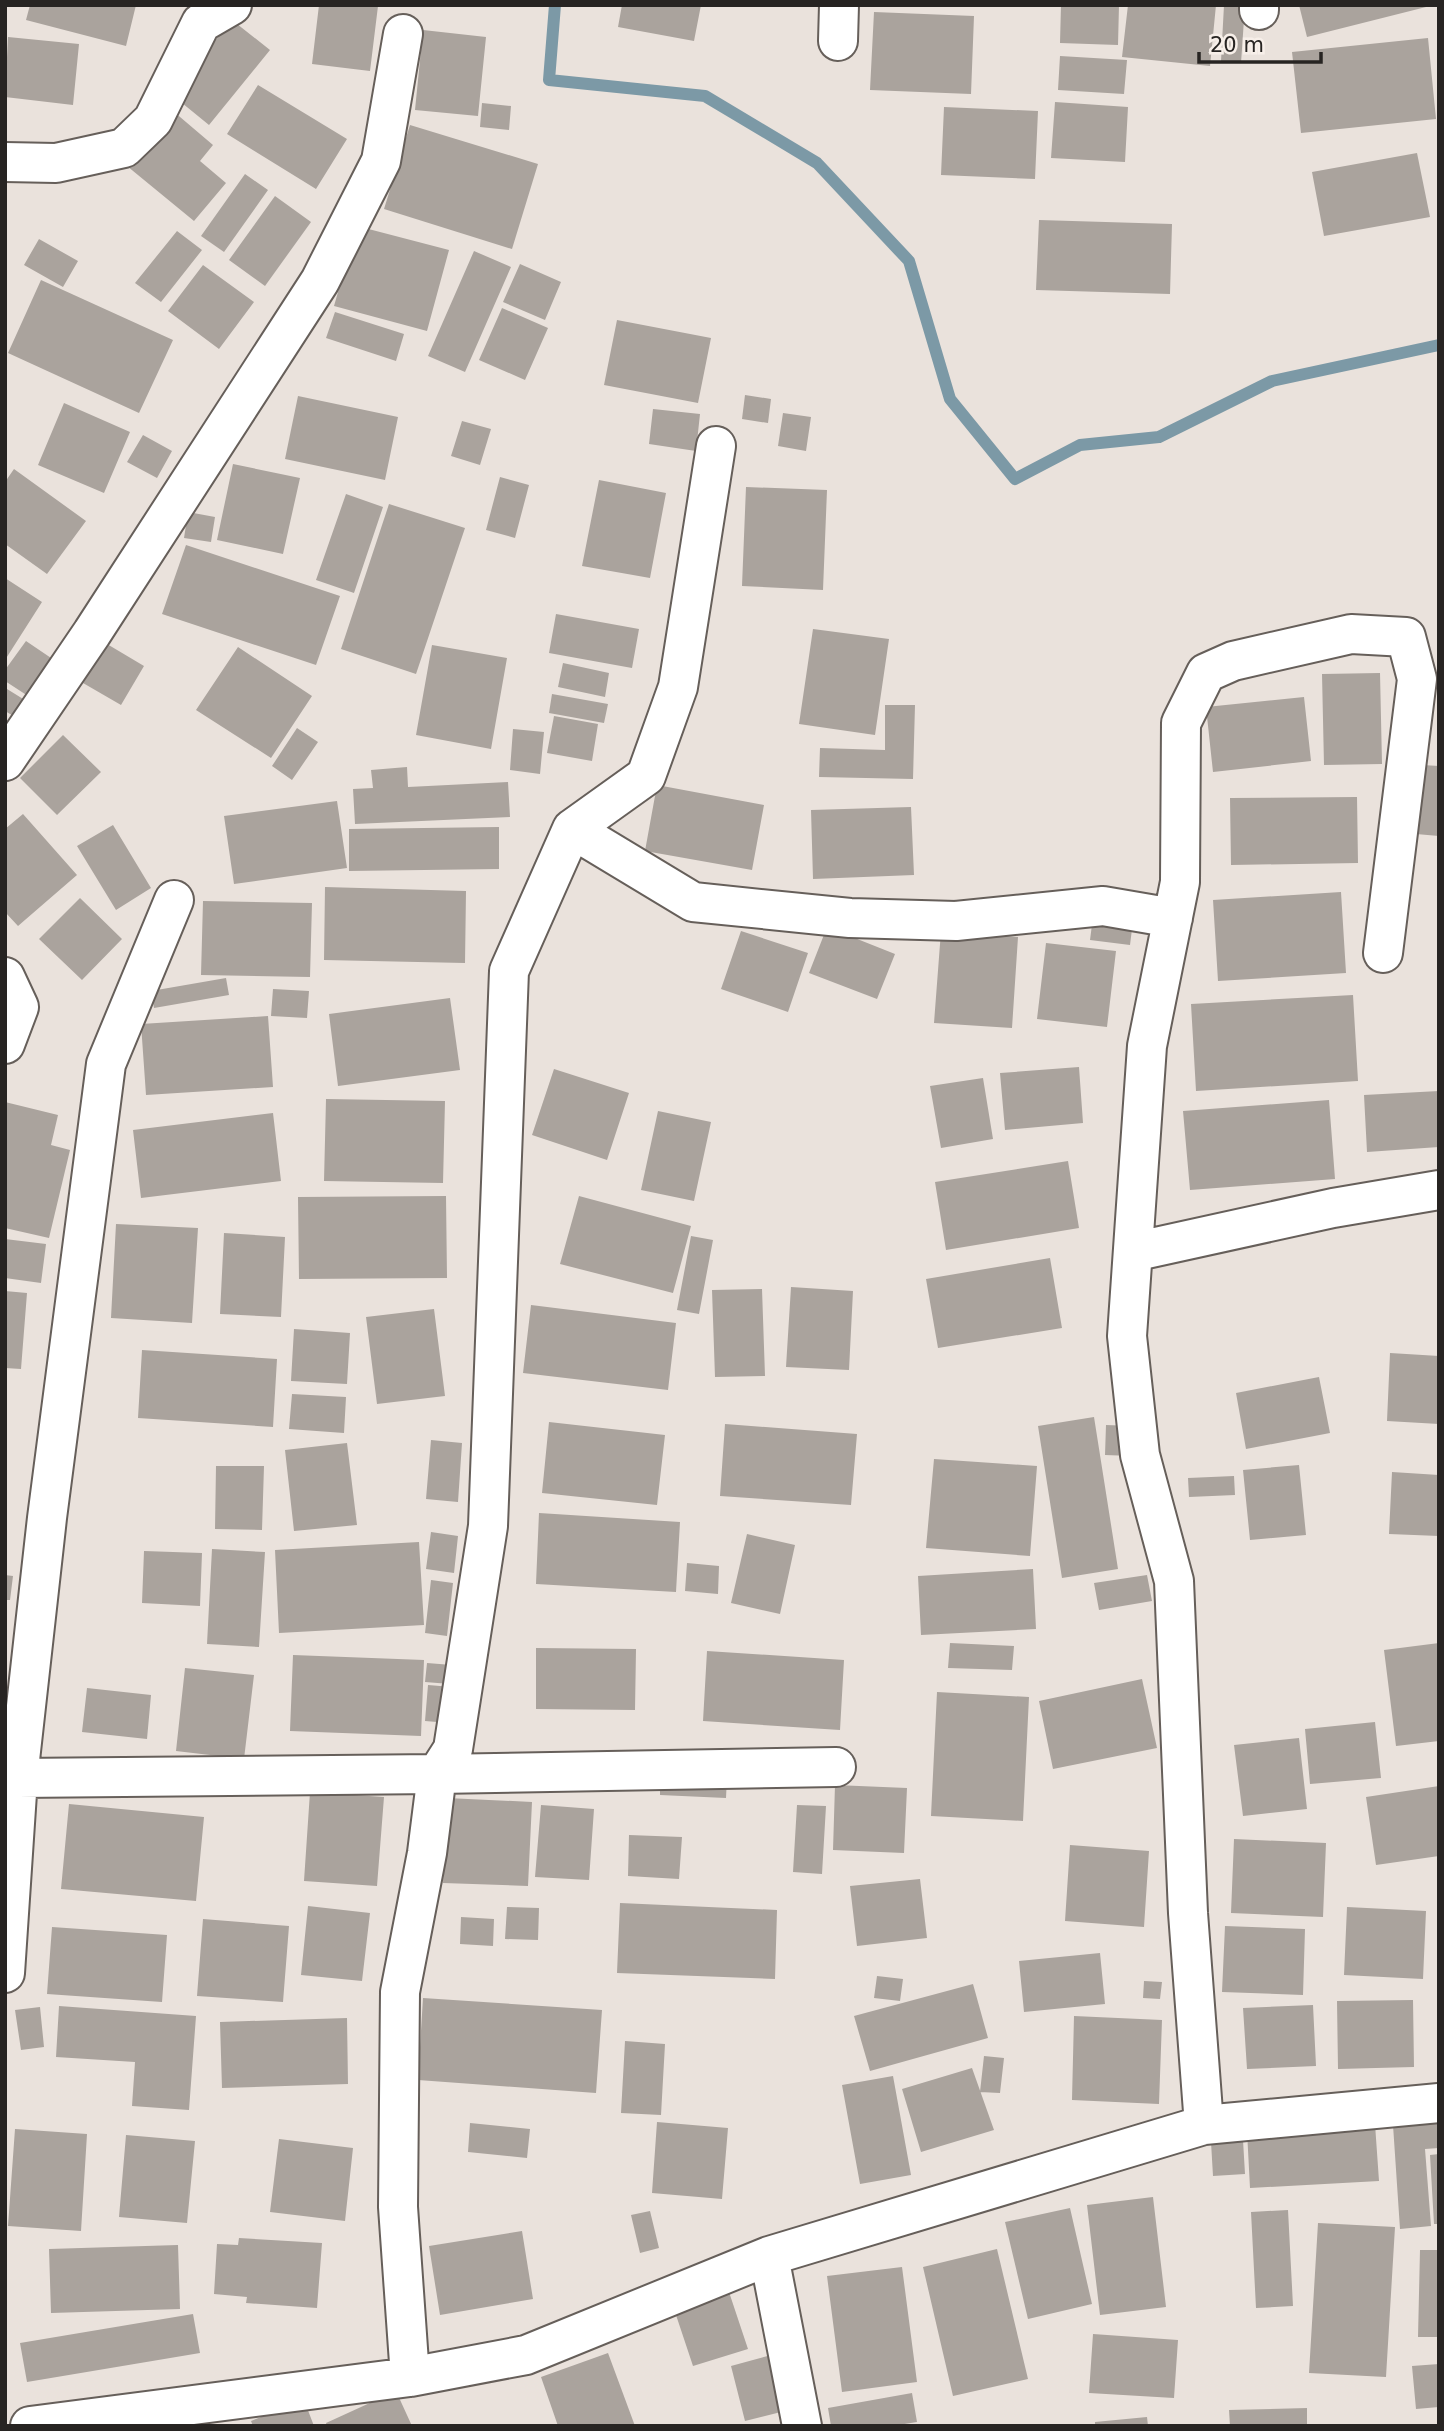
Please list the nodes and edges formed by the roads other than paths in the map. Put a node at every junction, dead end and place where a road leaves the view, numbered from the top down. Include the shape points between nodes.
1 (232, 5) edge
2 (403, 34) dead end
3 (5, 162) edge
4 (716, 446) dead end
5 (5, 761) edge
6 (572, 829) junction
7 (174, 900) dead end
8 (1172, 918) junction
9 (1383, 953) dead end
10 (5, 978) edge
11 (5, 1044) edge
12 (1439, 1190) edge
13 (1133, 1252) junction
14 (836, 1767) dead end
15 (437, 1774) junction
16 (18, 1778) junction
17 (5, 1973) edge
18 (1439, 2103) edge
19 (1204, 2125) junction
20 (769, 2256) junction
21 (410, 2377) junction
22 (136, 2419) edge
23 (30, 2426) edge
24 (802, 2426) edge

1 - 3 street via 201,23 153,120 124,148 56,163
2 - 5 street via 381,161 320,281
4 - 6 street via 678,687 646,776
6 - 8 street via 693,902 850,918 956,921 1103,906
6 - 15 street via 509,971 488,1526 453,1749
7 - 16 street via 106,1064
8 - 9 street via 1180,883 1181,723 1206,673 1233,661 1351,634 1406,636 1417,679
8 - 13 street via 1146,1046
10 - 11 street via 19,1007
12 - 13 street
13 - 19 street via 1127,1336 1140,1455 1174,1580 1188,1913
14 - 15 street
15 - 16 street
15 - 21 street via 400,1992 398,2207
16 - 17 street
18 - 19 street
19 - 20 street
20 - 21 street via 526,2355
20 - 24 street
21 - 22 street
22 - 23 street

